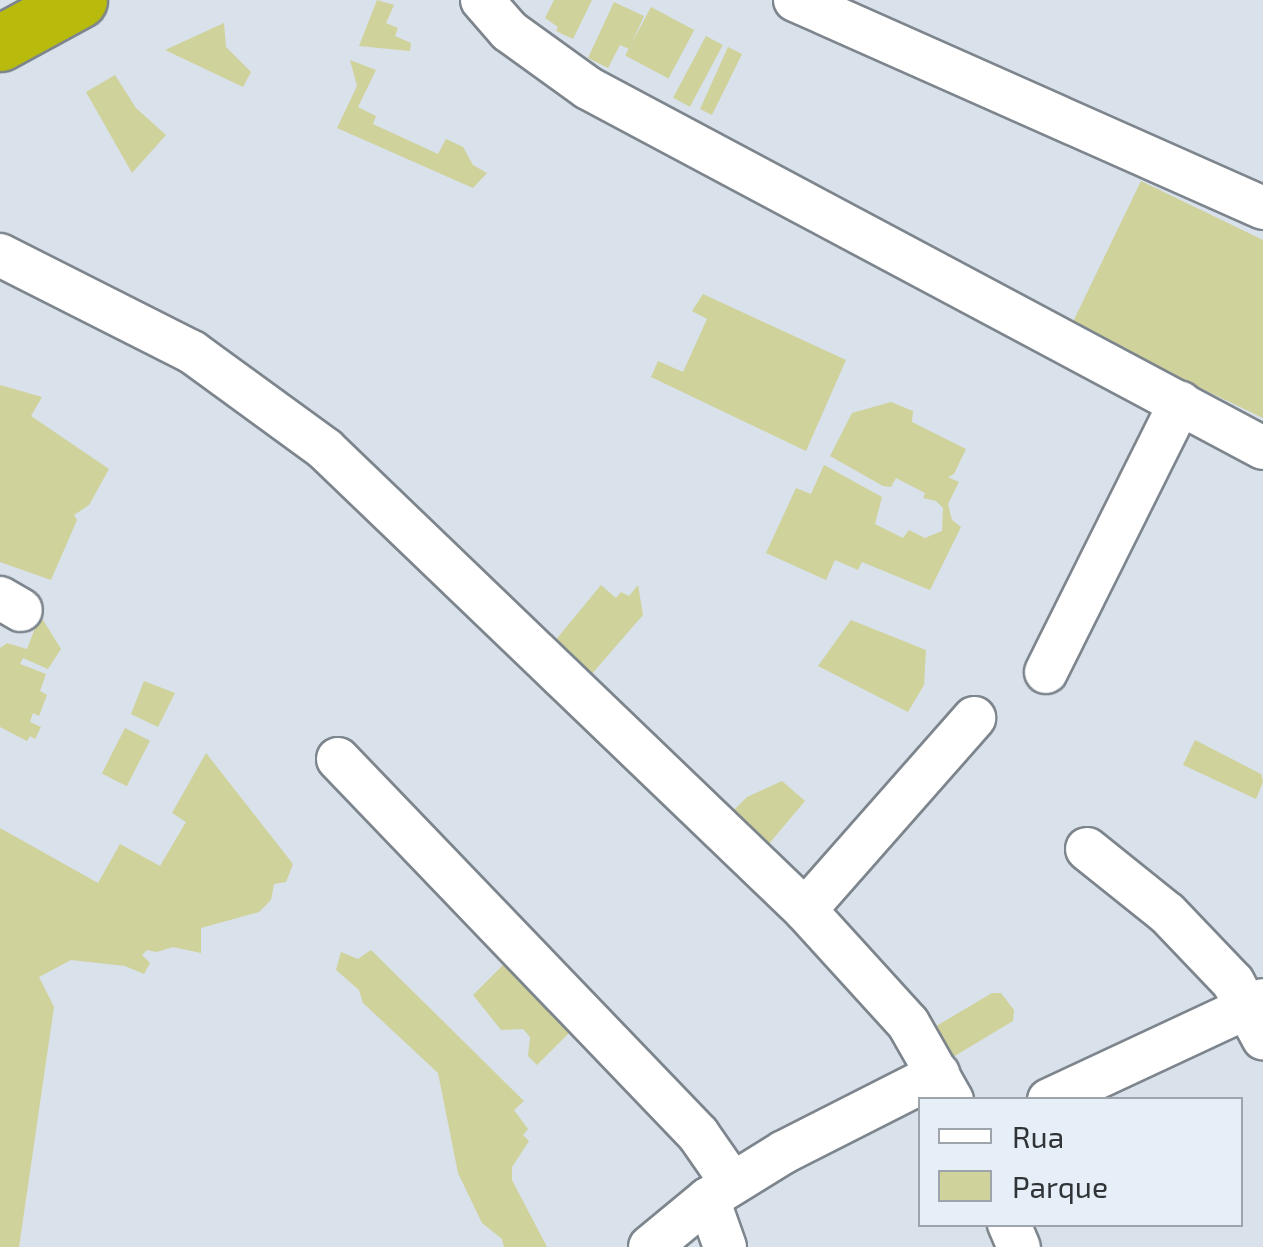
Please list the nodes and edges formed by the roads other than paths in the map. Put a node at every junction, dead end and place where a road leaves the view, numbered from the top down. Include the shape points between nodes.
1 (78, 0) edge
2 (482, 0) edge
3 (796, 0) edge
4 (0, 43) edge
5 (1263, 208) edge
6 (0, 255) edge
7 (1180, 403) junction
8 (1263, 448) edge
9 (1046, 672) dead end
10 (974, 718) dead end
11 (338, 760) dead end
12 (1086, 849) dead end
13 (805, 910) junction
14 (1258, 1015) edge
15 (945, 1087) edge
16 (1057, 1097) edge
17 (918, 1099) edge
18 (720, 1191) junction
19 (650, 1247) edge
20 (725, 1247) edge

1 - 4 highway
2 - 7 street via 509,31 588,88
3 - 5 street
6 - 13 street via 192,352 324,449
7 - 8 street
7 - 9 street
10 - 13 street
11 - 18 street via 698,1134
12 - 14 street via 1167,912
13 - 15 street via 908,1023
14 - 16 street
17 - 18 street
18 - 19 street
18 - 20 street

